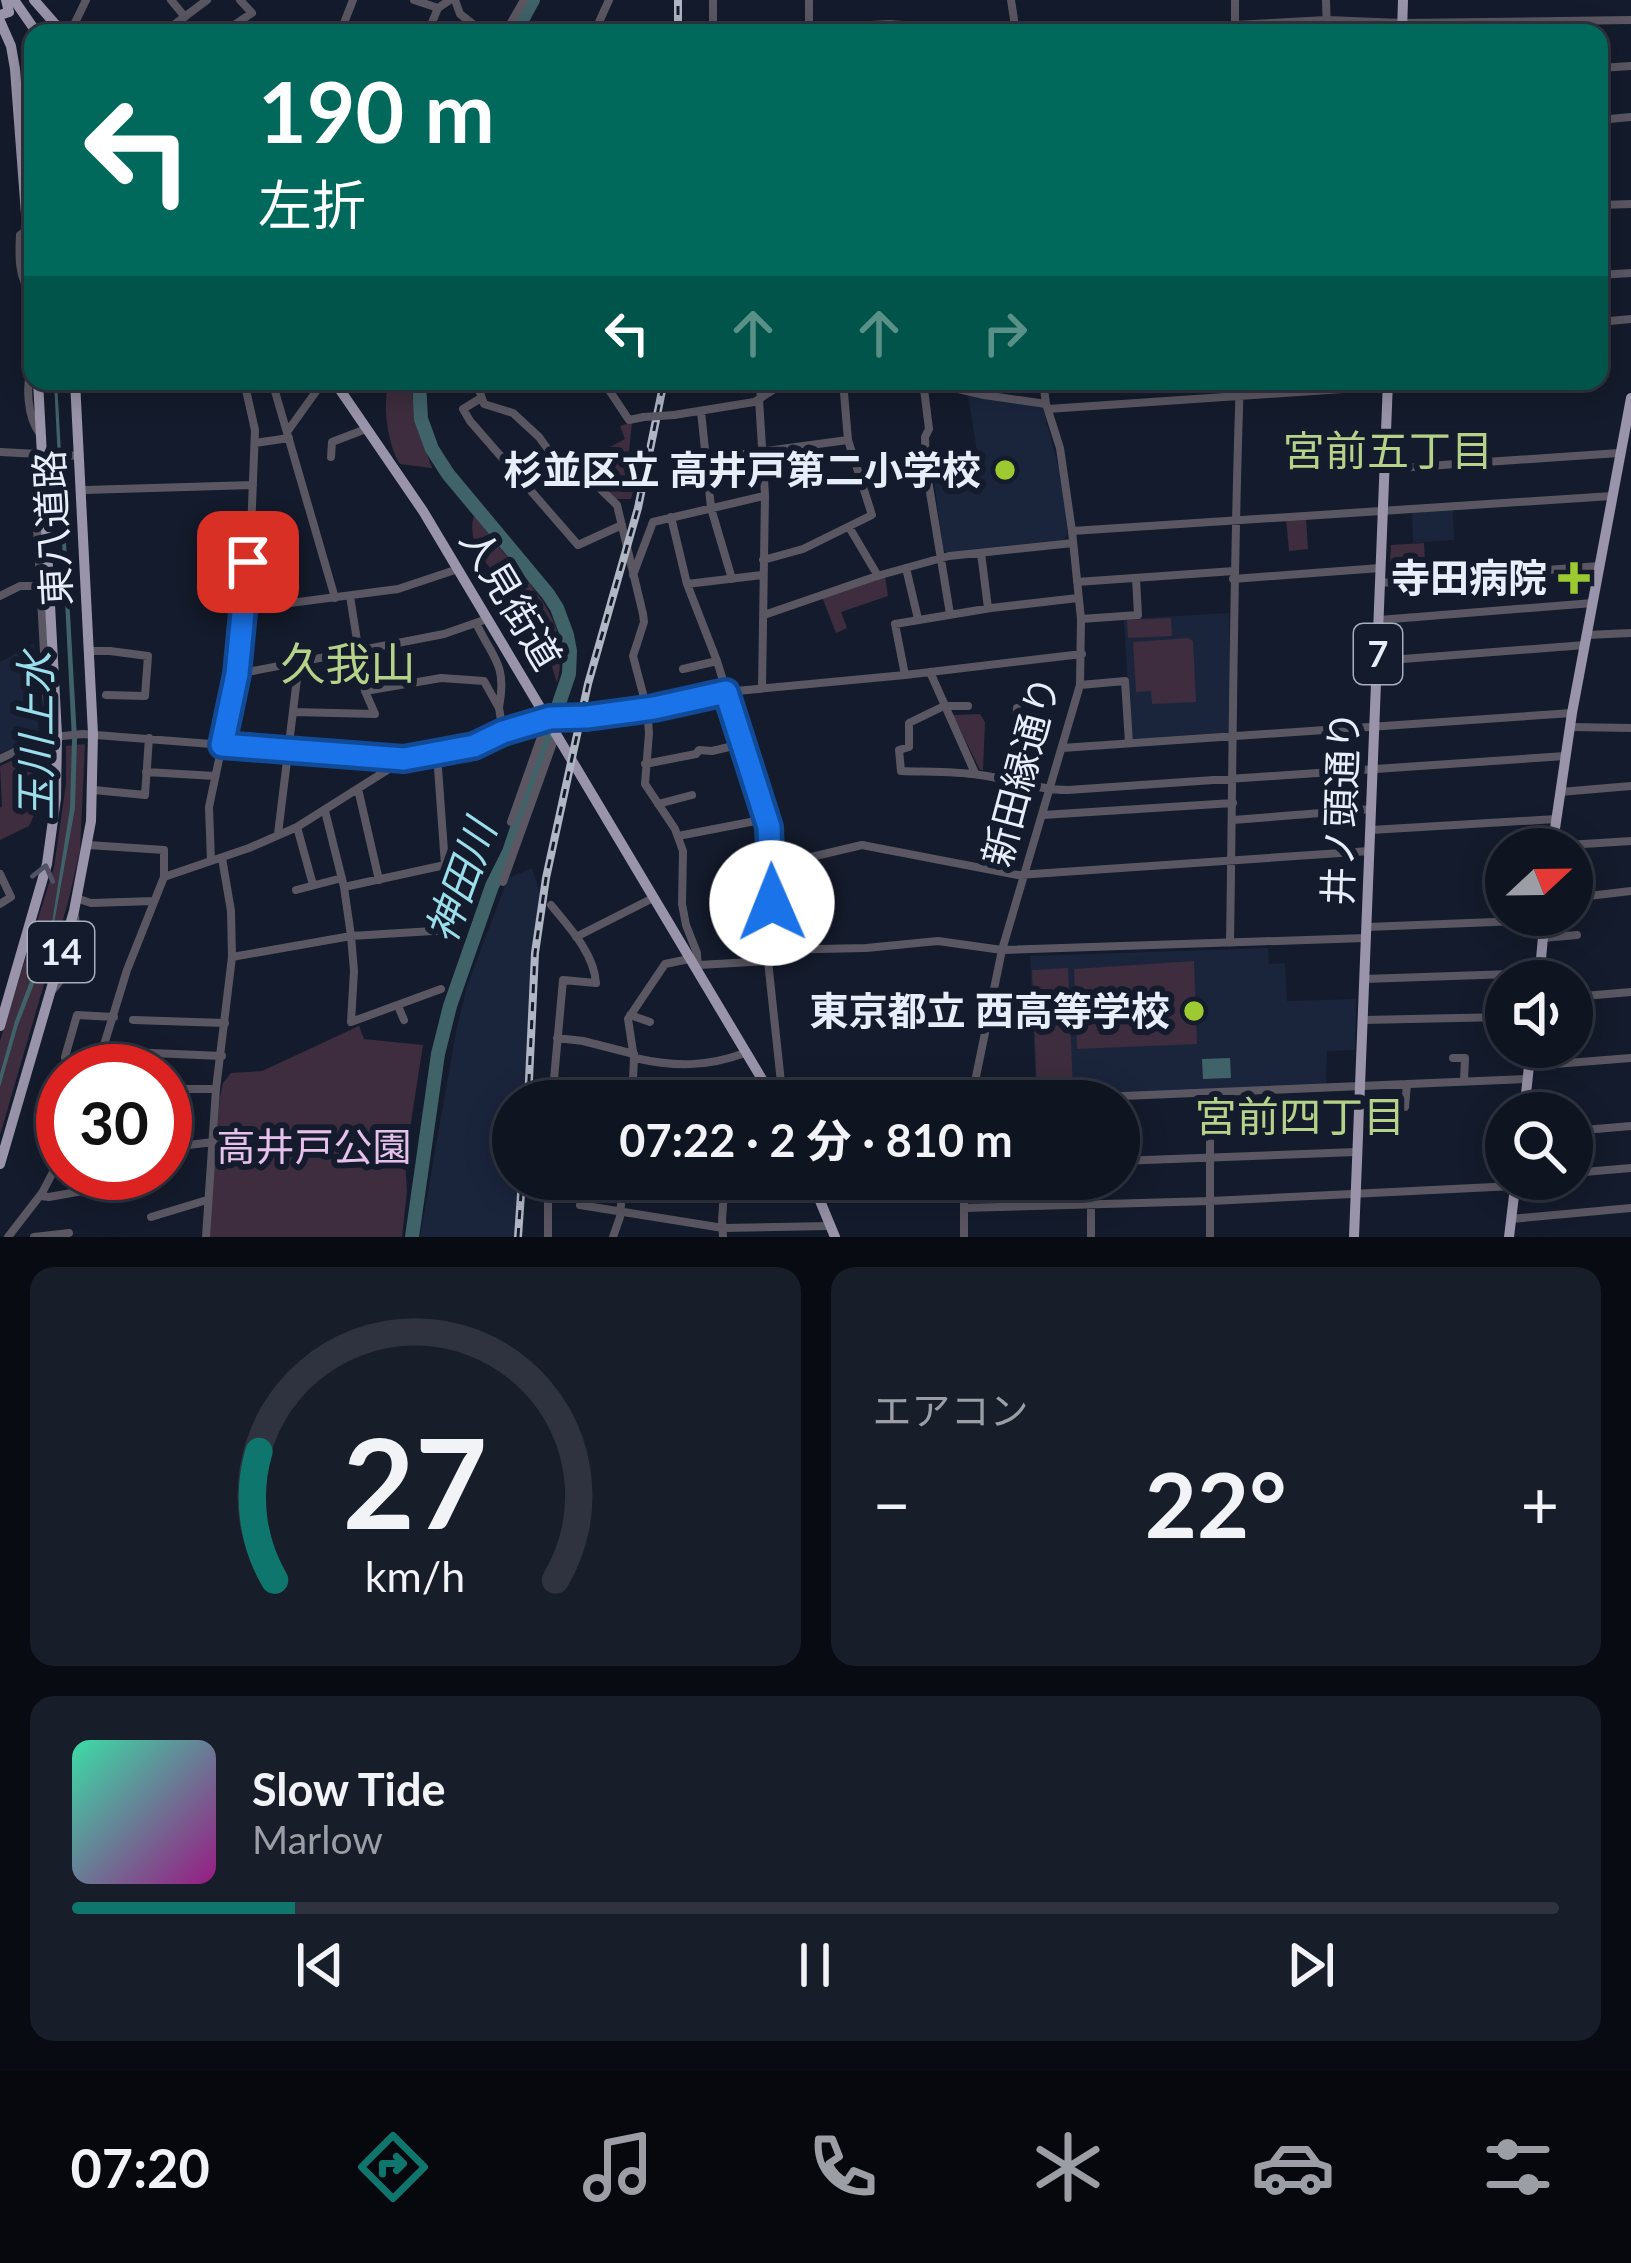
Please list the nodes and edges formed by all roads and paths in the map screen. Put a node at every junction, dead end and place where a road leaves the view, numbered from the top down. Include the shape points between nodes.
1 (10, 0) edge
2 (34, 0) edge
3 (171, 0) edge
4 (207, 0) edge
5 (240, 0) edge
6 (414, 0) edge
7 (452, 0) edge
8 (1326, 0) edge
9 (438, 8) junction
10 (184, 16) junction
11 (0, 18) edge
12 (1327, 20) junction
13 (1631, 20) edge
14 (32, 24) edge
15 (58, 24) edge
16 (174, 24) edge
17 (236, 24) edge
18 (431, 24) edge
19 (474, 24) edge
20 (1281, 24) edge
21 (1327, 24) edge
22 (1364, 24) edge
23 (1516, 24) edge
24 (24, 179) edge
25 (30, 390) edge
26 (38, 390) edge
27 (75, 390) edge
28 (246, 390) edge
29 (275, 390) edge
30 (317, 390) edge
31 (337, 390) edge
32 (479, 390) edge
33 (610, 390) edge
34 (759, 390) edge
35 (773, 390) edge
36 (843, 390) edge
37 (924, 390) edge
38 (962, 390) edge
39 (1044, 390) edge
40 (1240, 390) edge
41 (1314, 390) edge
42 (1388, 390) edge
43 (1240, 396) junction
44 (481, 398) junction
45 (759, 399) junction
46 (1631, 400) edge
47 (1047, 407) junction
48 (700, 411) junction
49 (368, 428) junction
50 (41, 435) junction
51 (288, 436) junction
52 (848, 440) junction
53 (255, 442) junction
54 (762, 450) junction
55 (0, 452) edge
56 (45, 454) junction
57 (1619, 454) junction
58 (79, 457) junction
59 (331, 457) dead end
60 (706, 459) junction
61 (1384, 469) junction
62 (1614, 482) junction
63 (1631, 482) edge
64 (253, 485) junction
65 (81, 493) junction
66 (765, 495) junction
67 (1612, 496) junction
68 (45, 505) junction
69 (711, 508) junction
70 (1383, 511) junction
71 (671, 517) junction
72 (1236, 521) junction
73 (622, 525) junction
74 (849, 526) junction
75 (1072, 531) junction
76 (1073, 543) junction
77 (981, 553) junction
78 (940, 558) junction
79 (763, 560) junction
80 (1599, 566) junction
81 (907, 568) junction
82 (1381, 568) junction
83 (458, 569) junction
84 (763, 575) junction
85 (1234, 575) junction
86 (632, 576) junction
87 (878, 576) junction
88 (1136, 578) junction
89 (731, 579) junction
90 (1077, 582) junction
91 (687, 584) junction
92 (1380, 584) junction
93 (40, 586) junction
94 (0, 596) edge
95 (350, 596) junction
96 (335, 598) junction
97 (1078, 598) junction
98 (1592, 603) junction
99 (988, 608) junction
100 (244, 609) junction
101 (950, 614) junction
102 (764, 615) junction
103 (918, 619) junction
104 (1081, 619) junction
105 (1378, 620) junction
106 (482, 622) junction
107 (1631, 632) edge
108 (1586, 640) junction
109 (357, 650) junction
110 (89, 651) junction
111 (1082, 655) junction
112 (717, 661) junction
113 (1377, 661) junction
114 (299, 662) junction
115 (683, 669) dead end
116 (930, 673) junction
117 (237, 674) junction
118 (905, 675) junction
119 (1080, 685) junction
120 (762, 688) junction
121 (365, 691) junction
122 (726, 692) junction
123 (106, 695) dead end
124 (944, 706) junction
125 (968, 706) dead end
126 (499, 708) junction
127 (1017, 708) dead end
128 (647, 709) junction
129 (295, 712) junction
130 (1572, 712) junction
131 (56, 715) junction
132 (556, 722) junction
133 (1375, 726) junction
134 (1570, 727) junction
135 (1631, 728) edge
136 (503, 732) junction
137 (93, 734) junction
138 (57, 735) junction
139 (1234, 736) junction
140 (149, 738) junction
141 (1129, 742) junction
142 (742, 744) junction
143 (222, 745) junction
144 (1062, 748) junction
145 (290, 750) junction
146 (437, 753) junction
147 (1565, 756) junction
148 (0, 758) edge
149 (404, 759) junction
150 (646, 764) junction
151 (1373, 767) junction
152 (146, 772) junction
153 (976, 774) junction
154 (214, 776) junction
155 (1234, 778) junction
156 (1012, 781) junction
157 (1631, 786) edge
158 (358, 789) junction
159 (94, 790) junction
160 (1049, 790) junction
161 (1560, 792) junction
162 (692, 795) dead end
163 (1233, 803) junction
164 (658, 804) junction
165 (1372, 809) junction
166 (325, 812) junction
167 (1042, 815) junction
168 (766, 819) junction
169 (1556, 819) junction
170 (1233, 820) junction
171 (511, 822) dead end
172 (297, 827) junction
173 (1555, 828) edge
174 (1371, 830) junction
175 (278, 835) junction
176 (678, 836) junction
177 (1631, 841) edge
178 (1593, 844) edge
179 (88, 845) junction
180 (1370, 851) junction
181 (222, 858) junction
182 (211, 861) junction
183 (1232, 861) junction
184 (772, 866) junction
185 (0, 874) edge
186 (1024, 874) junction
187 (164, 878) junction
188 (379, 880) junction
189 (503, 882) dead end
190 (343, 883) junction
191 (313, 885) junction
192 (296, 890) dead end
193 (1631, 891) edge
194 (1593, 896) edge
195 (653, 898) junction
196 (154, 901) junction
197 (0, 904) edge
198 (75, 904) junction
199 (551, 904) dead end
200 (1485, 922) edge
201 (449, 930) dead end
202 (1366, 932) junction
203 (351, 936) junction
204 (1566, 936) edge
205 (576, 937) junction
206 (1543, 938) joint
207 (1230, 943) junction
208 (1002, 950) junction
209 (768, 956) junction
210 (232, 957) junction
211 (1541, 960) edge
212 (695, 966) junction
213 (1485, 978) edge
214 (1364, 980) junction
215 (442, 989) dead end
216 (1631, 992) edge
217 (1593, 995) edge
218 (398, 1006) junction
219 (630, 1015) junction
220 (114, 1017) junction
221 (1485, 1017) edge
222 (133, 1020) dead end
223 (404, 1020) dead end
224 (1363, 1020) junction
225 (650, 1022) dead end
226 (225, 1023) junction
227 (0, 1026) edge
228 (557, 1038) junction
229 (68, 1044) edge
230 (106, 1044) edge
231 (745, 1053) junction
232 (192, 1055) edge
233 (222, 1056) junction
234 (634, 1056) junction
235 (1453, 1058) dead end
236 (1631, 1058) edge
237 (1529, 1068) edge
238 (1528, 1073) junction
239 (554, 1080) edge
240 (633, 1080) edge
241 (764, 1080) edge
242 (781, 1080) edge
243 (975, 1080) edge
244 (1464, 1082) junction
245 (1406, 1084) junction
246 (1360, 1087) junction
247 (192, 1089) edge
248 (216, 1089) junction
249 (1526, 1092) edge
250 (1210, 1093) junction
251 (1140, 1096) edge
252 (1406, 1107) dead end
253 (1631, 1126) edge
254 (1593, 1129) edge
255 (213, 1142) junction
256 (192, 1145) edge
257 (1357, 1152) junction
258 (1210, 1157) junction
259 (1140, 1160) edge
260 (0, 1164) edge
261 (1631, 1168) edge
262 (1593, 1171) edge
263 (1485, 1184) edge
264 (1356, 1194) junction
265 (37, 1200) edge
266 (208, 1200) junction
267 (548, 1200) edge
268 (620, 1200) edge
269 (724, 1200) edge
270 (821, 1200) edge
271 (964, 1200) edge
272 (1091, 1200) edge
273 (1514, 1200) edge
274 (1210, 1201) junction
275 (1091, 1204) junction
276 (580, 1205) dead end
277 (964, 1208) junction
278 (1631, 1208) edge
279 (619, 1211) junction
280 (152, 1216) dead end
281 (1511, 1219) junction
282 (832, 1232) edge
283 (69, 1233) dead end
284 (723, 1233) edge
285 (8, 1237) edge
286 (34, 1237) edge
287 (206, 1237) edge
288 (548, 1237) edge
289 (614, 1237) edge
290 (964, 1237) edge
291 (1091, 1237) edge
292 (1210, 1237) edge
293 (1354, 1237) edge
294 (1509, 1237) edge

1 - 11 main road
1 - 14 main road
2 - 15 main road
3 - 10 street
4 - 10 street
5 - 17 street via 252,13
6 - 9 street
7 - 9 street
7 - 19 street
8 - 12 street
9 - 18 street
10 - 16 street
11 - 24 main road via 15,68
12 - 20 street
12 - 21 street
12 - 22 street
13 - 23 street
25 - 50 street
26 - 50 main road, 東八道路 / 14
27 - 58 main road, 東八道路 / 14
28 - 53 street
29 - 51 street
30 - 51 street
31 - 49 main road, 人見街道
32 - 44 street
33 - 48 street, bridge via 628,420
34 - 45 street
35 - 45 street
36 - 52 street
37 - 78 street
38 - 47 street
39 - 47 street, 新田縁通り
40 - 43 street
41 - 43 street
42 - 61 main road, 井ノ頭通り / 7
43 - 47 street
43 - 72 street
44 - 73 street via 513,413 559,465 609,496
44 - 73 street via 463,409 470,421 578,545
45 - 48 street
45 - 54 street
46 - 57 main road
47 - 75 street, 新田縁通り
48 - 60 street
49 - 59 street via 332,442
49 - 83 main road, 人見街道
50 - 56 main road, 東八道路 / 14
51 - 53 street
51 - 96 street
52 - 54 street
52 - 74 street via 872,515
53 - 64 street
54 - 60 street
54 - 66 street
55 - 56 street
56 - 58 street
56 - 68 main road, 東八道路 / 14
57 - 61 street
57 - 62 main road
58 - 65 main road, 東八道路 / 14
60 - 69 street
61 - 70 main road, 井ノ頭通り / 7
62 - 63 street
62 - 67 main road
64 - 65 street
64 - 100 street
65 - 110 main road, 東八道路 / 14
66 - 69 street
66 - 79 street
67 - 70 street
67 - 80 main road
68 - 93 street via 37,520
68 - 131 main road, 東八道路 / 14
69 - 71 street
69 - 89 street
70 - 72 street
70 - 82 main road, 井ノ頭通り / 7
71 - 86 street via 653,522
71 - 91 street
72 - 75 street
72 - 85 street
73 - 86 street
74 - 79 street
74 - 87 street
75 - 76 street, 新田縁通り
76 - 77 street
76 - 90 street, 新田縁通り
77 - 78 street
77 - 99 street
78 - 81 street
78 - 101 street
79 - 84 street
80 - 92 street
80 - 98 main road
81 - 87 street
81 - 103 street
82 - 85 street
82 - 92 main road, 井ノ頭通り / 7
83 - 95 street
83 - 106 main road, 人見街道
84 - 89 street
84 - 102 street
85 - 88 street
85 - 139 street
86 - 128 street via 644,622 634,663
87 - 102 street
88 - 90 street
88 - 104 street via 1138,615
89 - 91 street
90 - 97 street, 新田縁通り
91 - 112 street
92 - 105 main road, 井ノ頭通り / 7
93 - 94 street
93 - 131 street via 47,706
95 - 96 street
95 - 109 street
96 - 100 street
97 - 99 street
97 - 104 street, 新田縁通り
98 - 105 street
98 - 108 main road
99 - 101 street
100 - 117 street
101 - 103 street
102 - 120 street
103 - 118 street via 895,624
104 - 111 street, 新田縁通り
105 - 113 main road, 井ノ頭通り / 7
106 - 109 street
106 - 126 street via 503,684
106 - 132 main road, 人見街道
107 - 108 street
108 - 113 street
108 - 130 main road
109 - 114 street
109 - 121 street
110 - 123 street via 148,656 145,696
110 - 137 main road, 東八道路 / 14
111 - 116 street
111 - 119 street, 新田縁通り
112 - 115 street
112 - 122 street
113 - 133 main road, 井ノ頭通り / 7
114 - 117 street
114 - 129 street
116 - 118 street
116 - 124 street
117 - 143 street
118 - 120 street
119 - 141 street via 1125,681
119 - 144 street, 新田縁通り
120 - 122 street
121 - 126 street via 441,678 484,682
121 - 129 street via 375,715
122 - 128 street
122 - 142 street
124 - 125 street
124 - 153 street
124 - 153 street via 908,723 901,772
126 - 136 street
127 - 156 street
128 - 132 street
128 - 150 street
129 - 145 street
130 - 133 street
130 - 134 main road
131 - 138 main road, 東八道路 / 14
132 - 136 street
132 - 171 street
132 - 189 street
132 - 195 main road, 人見街道
133 - 139 street
133 - 151 main road, 井ノ頭通り / 7
134 - 135 street
134 - 147 main road
136 - 146 street
137 - 138 street
137 - 140 street
137 - 159 main road, 東八道路 / 14
138 - 148 street
227 -> 138 main road, 東八道路 / 14 via 50,848
139 - 141 street
139 - 155 street
140 - 143 street
140 - 152 street
141 - 144 street
142 - 150 street
142 - 168 street
143 - 145 street
143 - 154 street
144 - 160 street, 新田縁通り
145 - 149 street
145 - 175 street
146 - 149 street
146 - 188 street via 445,865
147 - 151 street
147 - 161 main road
149 - 158 street
150 - 164 street via 645,784
151 - 155 street
151 - 165 main road, 井ノ頭通り / 7
152 - 154 street
152 - 159 street via 145,795
153 - 156 street
154 - 182 street
155 - 160 street
155 - 163 street
156 - 160 street
157 - 161 street
158 - 166 street
158 - 188 street
159 - 179 main road, 東八道路 / 14
160 - 167 street, 新田縁通り
161 - 169 main road
162 - 164 street
163 - 167 street
163 - 170 street
164 - 176 street
165 - 170 street
165 - 174 main road, 井ノ頭通り / 7
166 - 172 street
166 - 190 street
167 - 186 street, 新田縁通り
168 - 176 street
168 - 184 street
169 - 173 main road
169 - 174 street
170 - 183 street
172 - 175 street
172 - 191 street
174 - 180 main road, 井ノ頭通り / 7
175 - 181 street
176 - 212 street
177 - 178 street
179 - 187 street via 164,850
179 - 198 main road, 東八道路 / 14
180 - 183 street
180 - 202 main road, 井ノ頭通り / 7
181 - 182 street
181 - 210 street
182 - 187 street
183 - 186 street
183 - 207 street
184 - 186 street via 862,845
184 - 209 street
185 - 197 street via 11,897
186 - 208 street, 新田縁通り
187 - 196 street
188 - 190 street
190 - 191 street
190 - 203 street
191 - 192 street
193 - 194 street
195 - 205 street
195 - 212 main road, 人見街道
196 - 198 street
196 - 220 street
198 - 260 main road, 東八道路 / 14
199 - 205 street
200 - 202 street
201 - 203 street
202 - 207 street
202 - 214 main road, 井ノ頭通り / 7
203 - 210 street
203 - 218 street via 351,1022
204 - 206 street
205 - 228 street via 596,983 562,980
206 - 211 main road
207 - 208 street
208 - 209 street via 938,941
208 - 243 street, 新田縁通り
209 - 212 street
209 - 242 street
210 - 226 street
212 - 219 street via 665,964
212 - 231 main road, 人見街道
213 - 214 street
214 - 224 main road, 井ノ頭通り / 7
215 - 218 street
216 - 217 street
218 - 223 street
219 - 225 street
219 - 234 street
220 - 229 street via 76,1015
220 - 230 street
221 - 224 street
222 - 226 street
224 - 246 main road, 井ノ頭通り / 7
226 - 233 street
228 - 234 street
228 - 239 street
231 - 234 street via 686,1066
231 - 241 main road, 人見街道
232 - 233 street
233 - 248 street
234 - 240 street
235 - 244 street via 1465,1058
236 - 238 street
237 - 238 main road
238 - 244 street
238 - 249 main road
244 - 245 street
245 - 246 street
245 - 252 street
246 - 250 street
246 - 257 main road, 井ノ頭通り / 7
247 - 248 street
248 - 255 street
250 - 251 street
250 - 258 street
253 - 254 street
255 - 256 street
255 - 266 street
257 - 258 street
257 - 264 main road, 井ノ頭通り / 7
258 - 259 street
258 - 274 street
261 - 262 street
263 - 264 street
264 - 274 street
264 - 293 main road, 井ノ頭通り / 7
265 - 285 street
266 - 280 street
266 - 287 street
267 - 288 street
268 - 279 street
269 - 284 street
270 - 282 main road
271 - 277 street
272 - 275 street
273 - 281 main road
274 - 275 street
274 - 292 street
275 - 277 street
275 - 291 street
276 - 279 street
277 - 290 street
278 - 281 street
279 - 284 street
279 - 289 street
281 - 294 main road
282 - 284 street
283 - 286 street

